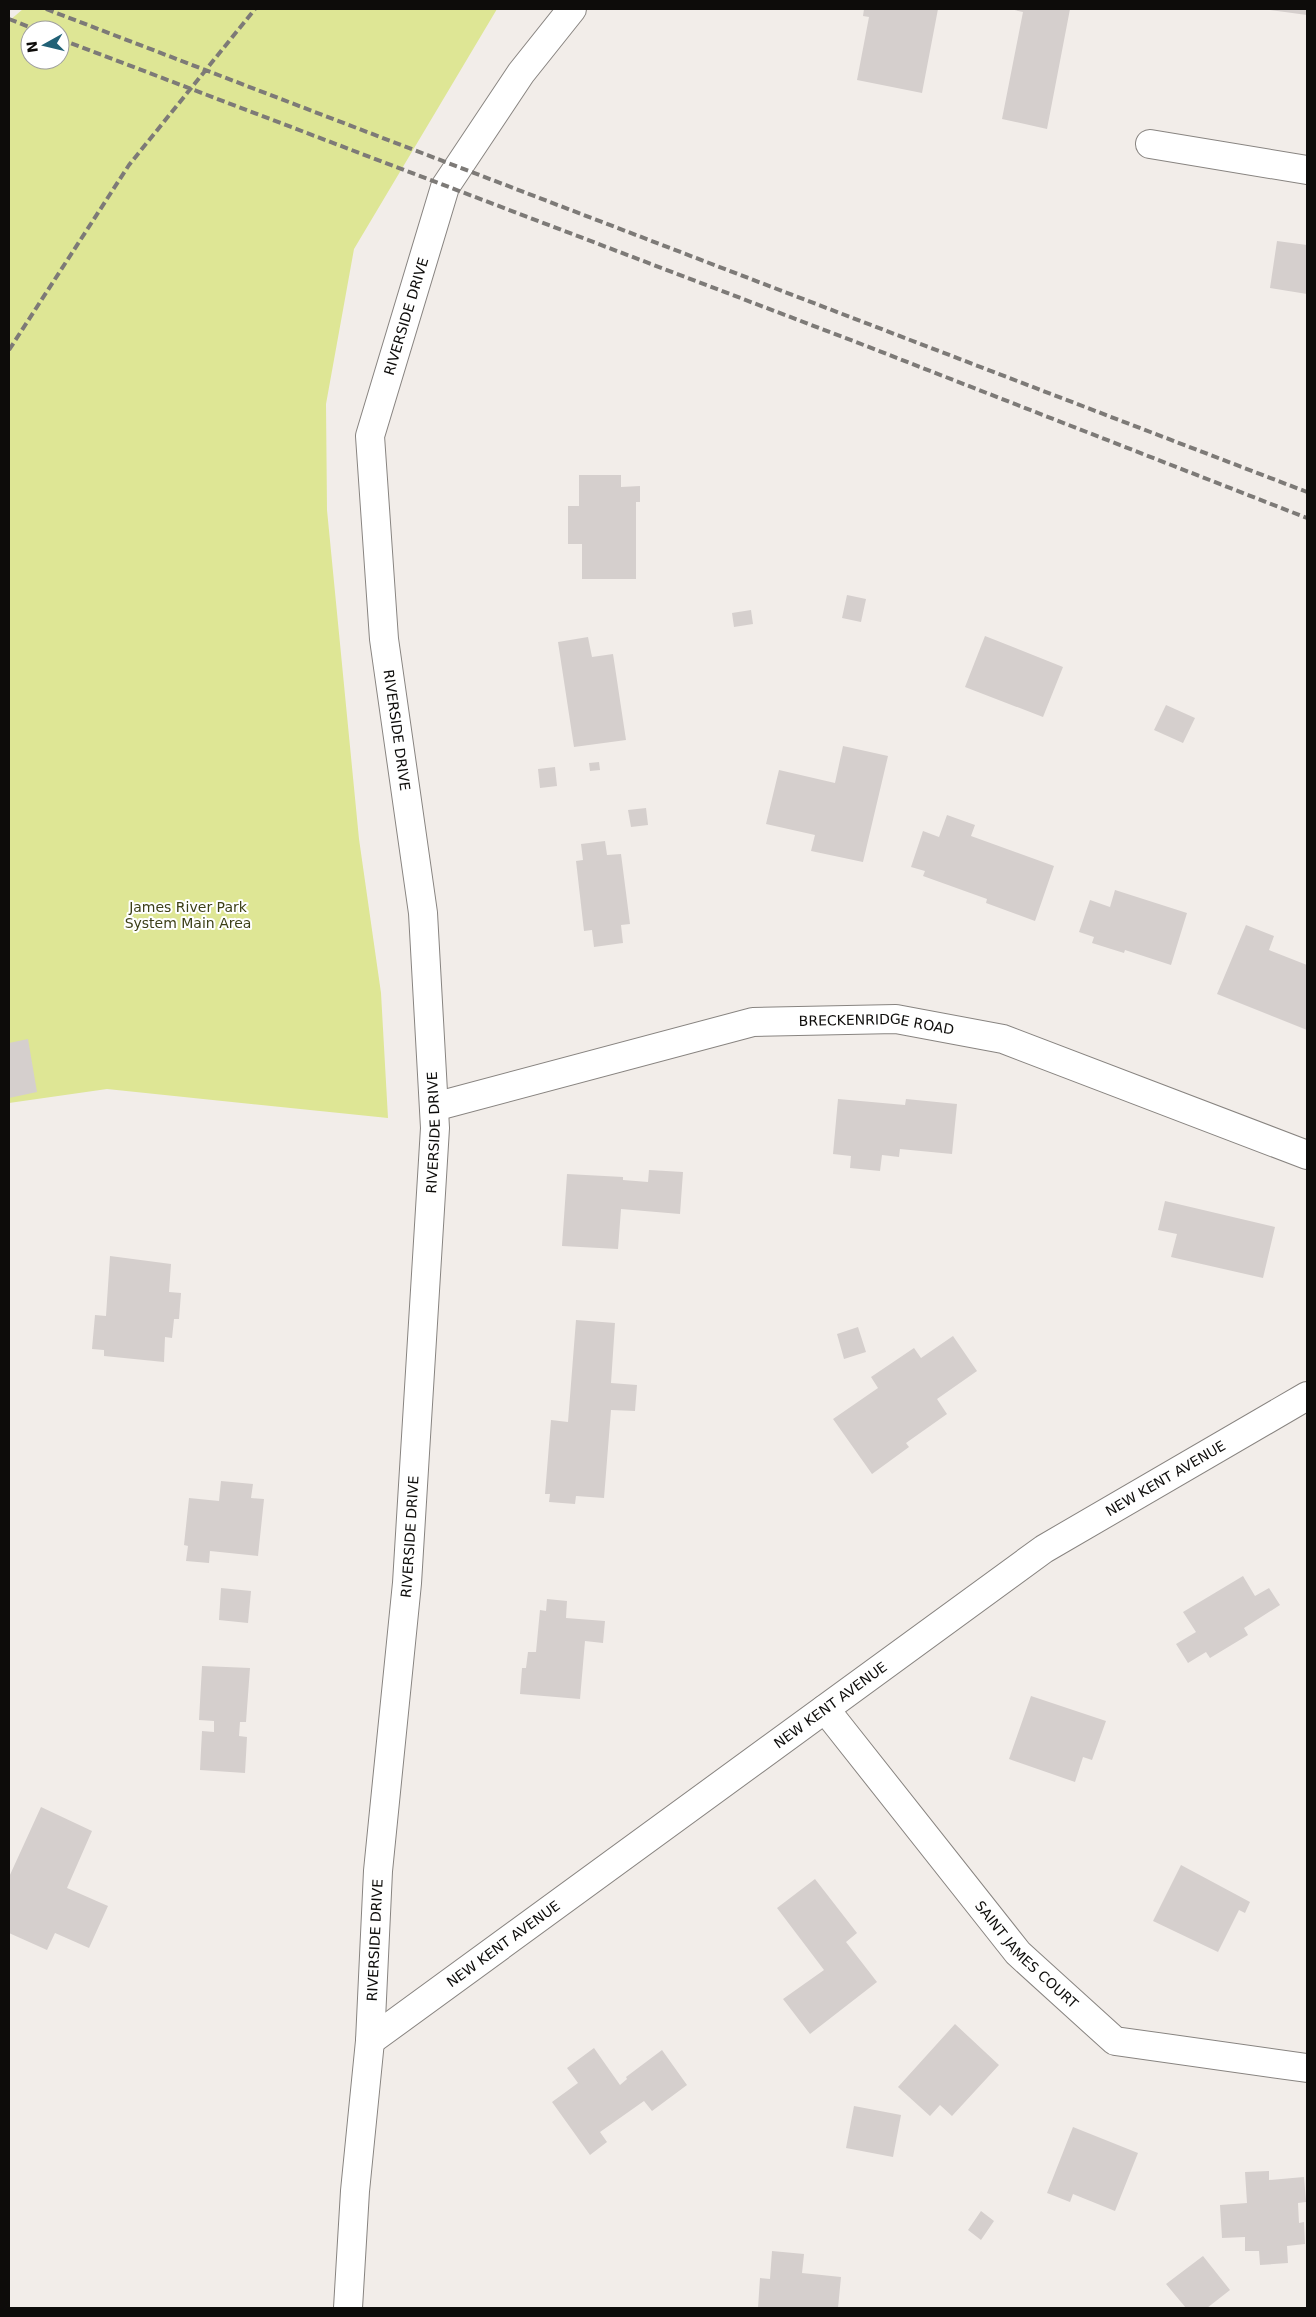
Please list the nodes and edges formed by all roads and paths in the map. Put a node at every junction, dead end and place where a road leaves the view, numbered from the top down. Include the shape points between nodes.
1 (572, 9) edge
2 (1150, 144) dead end
3 (1307, 170) edge
4 (434, 1107) junction
5 (1307, 1156) edge
6 (1307, 1396) edge
7 (825, 1709) junction
8 (370, 2040) junction
9 (1307, 2068) edge
10 (348, 2308) edge

1 - 4 street, RIVERSIDE DRIVE via 521,73 445,187 370,436 384,639 423,913
2 - 3 street
4 - 5 street, BRECKENRIDGE ROAD via 753,1022 896,1019 1003,1039
4 - 8 street, RIVERSIDE DRIVE via 407,1583 378,1872
6 - 7 street, NEW KENT AVENUE via 1044,1549
7 - 8 street, NEW KENT AVENUE
7 - 9 street, SAINT JAMES COURT via 1018,1953 1115,2041
8 - 10 street, RIVERSIDE DRIVE via 355,2191

